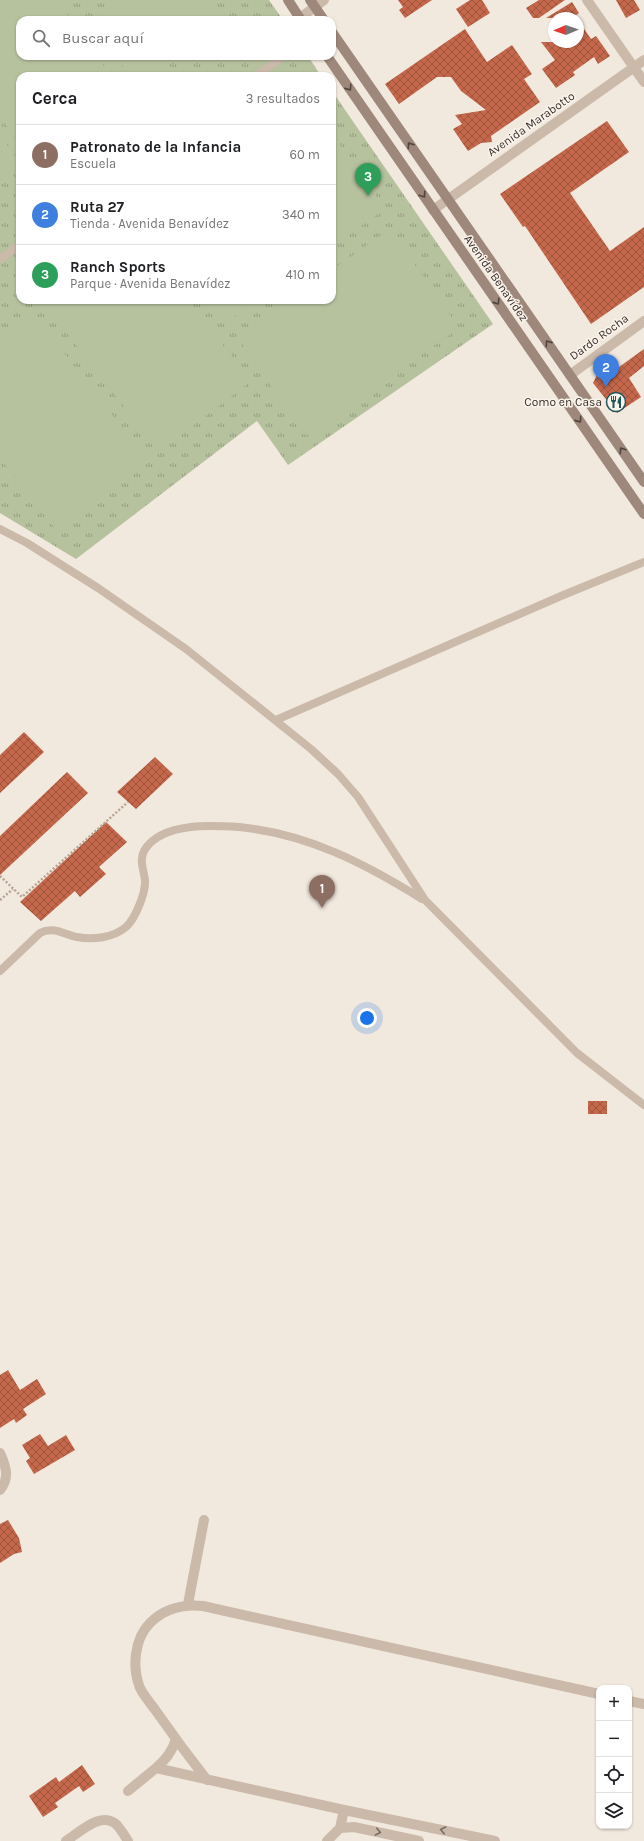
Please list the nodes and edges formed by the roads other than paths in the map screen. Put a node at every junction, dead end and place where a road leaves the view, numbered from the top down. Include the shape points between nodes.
1 (288, 0) edge
2 (324, 0) edge
3 (587, 0) edge
4 (312, 3) edge
5 (299, 16) edge
6 (303, 16) edge
7 (321, 16) edge
8 (336, 38) edge
9 (278, 60) edge
10 (330, 60) edge
11 (644, 60) edge
12 (633, 67) junction
13 (262, 72) edge
14 (644, 82) edge
15 (448, 199) junction
16 (433, 210) junction
17 (16, 247) edge
18 (0, 259) edge
19 (644, 321) edge
20 (570, 375) junction
21 (644, 482) edge
22 (644, 514) edge
23 (0, 530) edge
24 (644, 562) edge
25 (276, 720) junction
26 (425, 900) junction
27 (0, 971) edge
28 (644, 1105) edge
29 (0, 1453) edge
30 (0, 1490) edge
31 (204, 1520) dead end
32 (188, 1604) junction
33 (596, 1693) edge
34 (632, 1702) edge
35 (644, 1704) edge
36 (176, 1739) junction
37 (156, 1768) junction
38 (207, 1780) junction
39 (128, 1791) dead end
40 (344, 1810) junction
41 (397, 1820) junction
42 (340, 1828) junction
43 (393, 1838) edge
44 (66, 1841) edge
45 (128, 1841) edge
46 (327, 1841) edge
47 (419, 1841) edge
48 (494, 1841) edge

1 - 5 main road
2 - 4 street
3 - 12 street
4 - 6 street
4 - 7 main road
15 -> 8 main road, Avenida Benavídez
9 - 13 lane
10 -> 16 main road, Avenida Benavídez
11 - 12 street, Avenida Marabotto
12 - 14 street
12 - 15 street, Avenida Marabotto
15 - 16 street, Avenida Marabotto
20 -> 15 main road, Avenida Benavídez
16 -> 22 main road, Avenida Benavídez
17 - 18 lane
19 - 20 street, Dardo Rocha
21 -> 20 main road, Avenida Benavídez
23 - 25 lane via 27,543 98,588 186,649
24 - 25 lane
25 - 26 lane via 338,774 358,797
26 - 27 lane via 383,875 300,838 273,831 217,825 175,829 154,839 143,852 141,863 145,882 142,898 138,910 126,927 114,934 95,939 76,937 53,929 45,931
26 - 28 lane via 577,1053
29 - 30 street via 7,1475
31 - 32 street
32 - 33 street
32 - 36 street via 159,1614 146,1627 137,1646 135,1666 141,1689
34 - 35 street
36 - 37 street via 167,1759
36 - 38 street
37 - 38 street
37 - 39 street
38 - 40 street
40 - 41 street
40 - 42 street
41 - 43 street
48 -> 41 street
42 -> 43 street via 354,1827
42 - 46 street
43 - 47 street
44 - 45 street via 104,1819 117,1825

